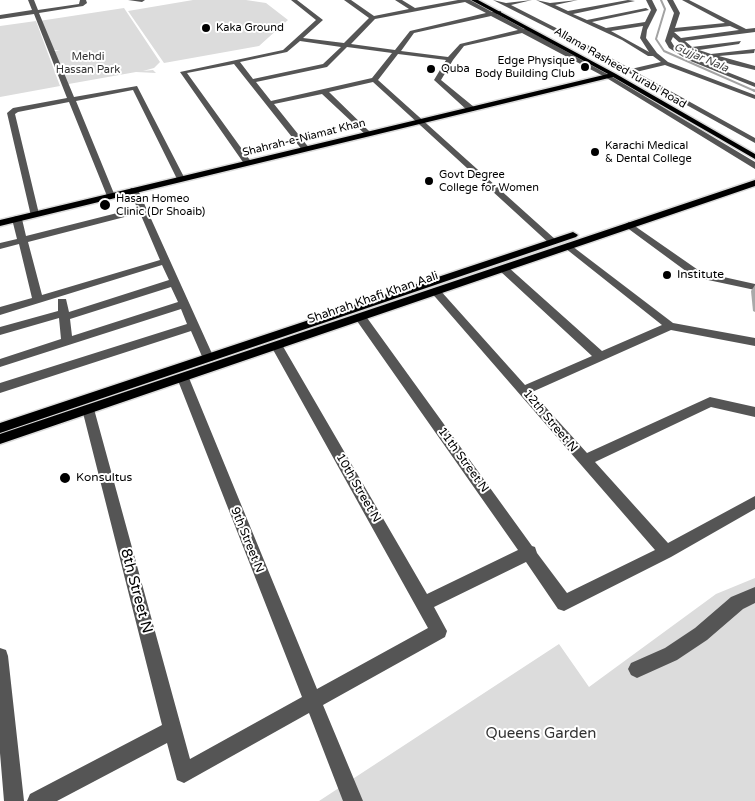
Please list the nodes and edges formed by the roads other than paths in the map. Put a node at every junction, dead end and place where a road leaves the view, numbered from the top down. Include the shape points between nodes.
1 (31, 0) edge
2 (93, 0) edge
3 (142, 0) edge
4 (294, 0) edge
5 (347, 0) edge
6 (398, 0) edge
7 (466, 0) edge
8 (474, 0) edge
9 (484, 0) edge
10 (529, 0) edge
11 (539, 0) edge
12 (575, 0) edge
13 (631, 0) edge
14 (648, 0) edge
15 (670, 0) edge
16 (685, 0) edge
17 (132, 1) edge
18 (83, 2) edge
19 (506, 5) junction
20 (549, 5) junction
21 (496, 8) edge
22 (414, 10) junction
23 (676, 11) junction
24 (705, 11) junction
25 (35, 12) junction
26 (649, 12) junction
27 (686, 12) dead end
28 (696, 12) dead end
29 (566, 13) junction
30 (0, 17) edge
31 (718, 17) junction
32 (373, 18) junction
33 (700, 19) dead end
34 (683, 20) dead end
35 (674, 21) junction
36 (585, 22) junction
37 (648, 23) junction
38 (730, 24) junction
39 (527, 29) junction
40 (606, 30) junction
41 (672, 31) junction
42 (752, 31) edge
43 (724, 34) junction
44 (298, 39) junction
45 (681, 40) junction
46 (739, 42) junction
47 (346, 46) junction
48 (690, 49) junction
49 (677, 51) junction
50 (754, 51) edge
51 (396, 52) junction
52 (653, 54) junction
53 (708, 56) junction
54 (450, 59) junction
55 (755, 60) edge
56 (236, 61) junction
57 (664, 63) junction
58 (732, 63) junction
59 (755, 68) edge
60 (618, 74) junction
61 (374, 80) junction
62 (253, 81) junction
63 (755, 85) edge
64 (324, 91) junction
65 (755, 96) edge
66 (70, 98) junction
67 (270, 103) junction
68 (471, 109) junction
69 (12, 113) junction
70 (0, 117) edge
71 (418, 122) junction
72 (367, 134) junction
73 (755, 141) edge
74 (755, 148) edge
75 (306, 149) junction
76 (755, 157) edge
77 (248, 163) junction
78 (755, 166) edge
79 (755, 174) edge
80 (181, 179) junction
81 (755, 183) edge
82 (134, 190) junction
83 (111, 196) junction
84 (141, 210) junction
85 (34, 214) junction
86 (17, 218) junction
87 (0, 223) edge
88 (629, 225) junction
89 (23, 240) junction
90 (553, 242) junction
91 (0, 246) edge
92 (568, 246) junction
93 (166, 262) junction
94 (502, 266) junction
95 (175, 282) junction
96 (755, 287) edge
97 (435, 291) junction
98 (38, 300) junction
99 (185, 304) junction
100 (0, 311) edge
101 (63, 311) junction
102 (362, 314) junction
103 (194, 326) junction
104 (670, 326) junction
105 (0, 331) edge
106 (67, 342) junction
107 (755, 342) edge
108 (276, 346) junction
109 (601, 357) junction
110 (0, 363) edge
111 (204, 363) junction
112 (183, 378) junction
113 (0, 388) edge
114 (524, 390) junction
115 (88, 409) junction
116 (755, 412) edge
117 (0, 428) edge
118 (0, 439) edge
119 (584, 461) junction
120 (755, 502) edge
121 (530, 552) junction
122 (666, 552) junction
123 (755, 595) edge
124 (424, 604) junction
125 (0, 656) edge
126 (637, 669) dead end
127 (311, 701) junction
128 (172, 730) junction
129 (14, 801) edge
130 (37, 801) edge
131 (353, 801) edge

1 - 25 street
2 - 18 street
3 - 17 street
4 - 44 street via 320,20
5 - 32 street
6 - 22 street
7 - 21 street
7 - 22 street
8 - 21 main road, Allama Rasheed Turabi Road
9 - 21 main road, Allama Rasheed Turabi Road
10 - 19 street
11 - 20 street
12 - 20 street
13 - 26 street
13 - 29 street
14 - 26 street via 653,5
15 - 23 street
16 - 24 street
18 - 25 street
19 - 21 street
19 - 60 street
20 - 29 street
21 - 39 main road, Allama Rasheed Turabi Road
21 - 51 street via 412,32
21 - 60 main road, Allama Rasheed Turabi Road
22 - 32 street
23 - 27 street
23 - 35 street
24 - 28 street
24 - 31 street
25 - 30 street
25 - 66 street
26 - 36 street
26 - 37 street
29 - 36 street
31 - 33 street
31 - 38 street
32 - 47 street
34 - 35 street
35 - 41 street
36 - 40 street
37 - 40 street
37 - 52 street via 643,38
38 - 41 street
38 - 42 street
39 - 54 street via 462,44
39 - 60 main road, Allama Rasheed Turabi Road
40 - 52 street
41 - 45 street
41 - 49 street via 668,42
42 - 43 street
43 - 45 street
43 - 46 street
44 - 47 street
44 - 56 street via 284,51
45 - 48 street
46 - 48 street
46 - 50 street
47 - 51 street
47 - 62 street via 326,66
48 - 49 street
48 - 53 street
49 - 63 street
50 - 53 street
51 - 54 street
51 - 61 street
52 - 57 street
53 - 58 street
54 - 68 street via 437,80
55 - 58 street
56 - 62 street
56 - 77 street via 183,72
57 - 60 street
57 - 65 street
58 - 59 street
60 - 68 main road, Shahrah-e-Niamat Khan
60 - 73 street
60 - 74 main road, Allama Rasheed Turabi Road
60 - 76 main road, Allama Rasheed Turabi Road
60 - 78 street
61 - 64 street
61 - 71 street
62 - 67 street
64 - 67 street
64 - 72 street
66 - 69 street
66 - 80 street via 135,87
66 - 83 street
67 - 75 street
68 - 71 main road, Shahrah-e-Niamat Khan
69 - 70 street
69 - 85 street
71 - 72 main road, Shahrah-e-Niamat Khan
71 - 90 street
72 - 75 main road, Shahrah-e-Niamat Khan
75 - 77 main road, Shahrah-e-Niamat Khan
77 - 80 main road, Shahrah-e-Niamat Khan
79 - 90 main road, Shahrah Khafi Khan Aali
80 - 82 main road, Shahrah-e-Niamat Khan
81 - 88 main road, Shahrah Khafi Khan Aali
82 - 83 main road, Shahrah-e-Niamat Khan
82 - 84 street
83 - 85 main road, Shahrah-e-Niamat Khan
84 - 89 street
84 - 93 street
85 - 86 main road, Shahrah-e-Niamat Khan
86 - 87 main road, Shahrah-e-Niamat Khan
86 - 89 street
88 - 92 main road, Shahrah Khafi Khan Aali
88 - 96 street via 698,276
89 - 91 street
89 - 98 street
90 - 94 main road, Shahrah Khafi Khan Aali
92 - 94 main road, Shahrah Khafi Khan Aali
92 - 104 street
93 - 95 street
93 - 98 street
94 - 97 main road, Shahrah Khafi Khan Aali
94 - 102 main road, Shahrah Khafi Khan Aali
94 - 109 street
95 - 99 street
95 - 101 street
97 - 102 main road, Shahrah Khafi Khan Aali
97 - 114 street, 12th Street N
98 - 100 street
99 - 103 street
99 - 106 street
101 - 105 street
101 - 106 street
102 - 108 main road, Shahrah Khafi Khan Aali
102 - 111 main road, Shahrah Khafi Khan Aali
102 - 121 street, 11th Street N
103 - 111 street
103 - 113 street
104 - 107 street
104 - 109 street
106 - 110 street
108 - 111 main road, Shahrah Khafi Khan Aali
108 - 124 street, 10th Street N
109 - 114 street
111 - 112 main road, Shahrah Khafi Khan Aali
111 - 117 main road, Shahrah Khafi Khan Aali
112 - 115 main road, Shahrah Khafi Khan Aali
112 - 127 street, 9th Street N
114 - 119 street, 12th Street N
115 - 118 main road, Shahrah Khafi Khan Aali
115 - 128 street, 8th Street N
116 - 119 street via 710,402
119 - 122 street, 12th Street N
120 - 122 street
121 - 122 street, 11th Street N via 564,603
121 - 124 street
123 - 126 street via 737,603 701,634 671,654
124 - 127 street, 10th Street N via 439,631
125 - 129 street
127 - 128 street, 8th Street N via 184,773
127 - 131 street, 9th Street N
128 - 130 street

